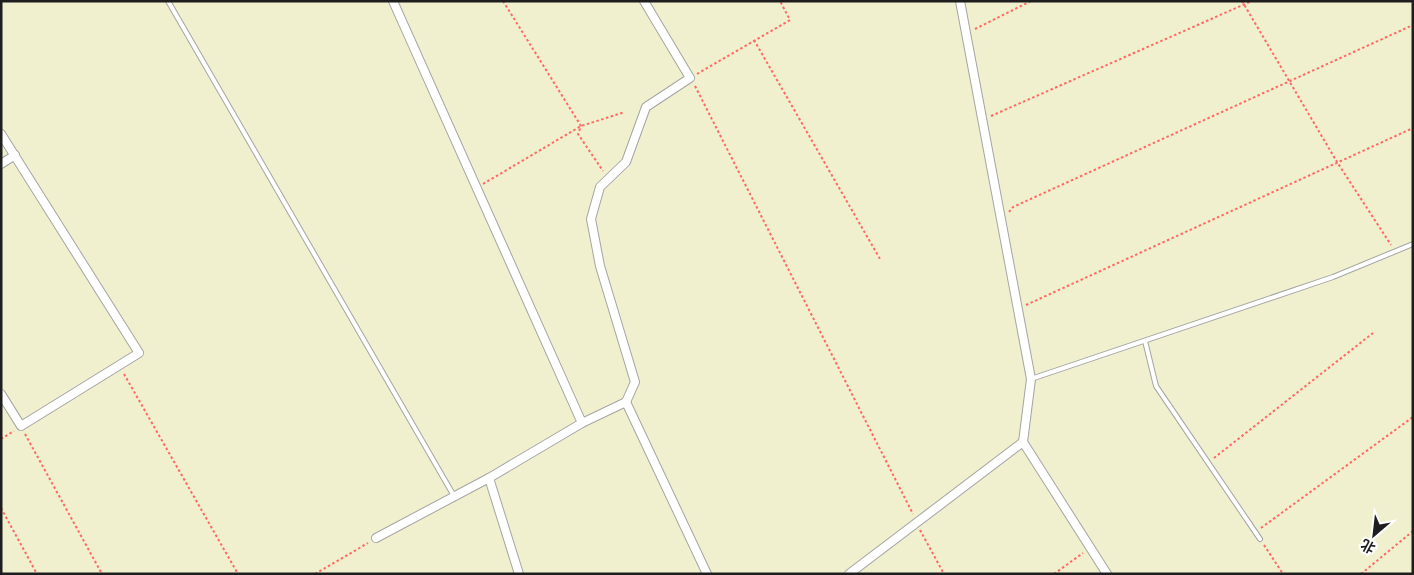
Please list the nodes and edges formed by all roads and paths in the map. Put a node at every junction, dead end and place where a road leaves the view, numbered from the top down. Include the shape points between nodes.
1 (168, 1) edge
2 (393, 1) edge
3 (503, 1) edge
4 (644, 1) edge
5 (780, 1) edge
6 (960, 1) edge
7 (1031, 1) edge
8 (1242, 1) edge
9 (1252, 1) edge
10 (1244, 5) junction
11 (1413, 25) edge
12 (966, 34) junction
13 (754, 40) junction
14 (690, 78) junction
15 (1289, 82) junction
16 (625, 112) dead end
17 (982, 120) junction
18 (581, 126) junction
19 (1413, 128) edge
20 (1, 134) edge
21 (16, 155) junction
22 (1337, 162) junction
23 (1, 164) edge
24 (608, 179) junction
25 (477, 188) junction
26 (1001, 222) junction
27 (1413, 244) edge
28 (1395, 252) junction
29 (880, 259) dead end
30 (1018, 309) junction
31 (1373, 333) dead end
32 (1145, 341) junction
33 (119, 365) junction
34 (1031, 379) junction
35 (1, 394) edge
36 (626, 402) junction
37 (1413, 417) edge
38 (582, 423) junction
39 (21, 426) junction
40 (1, 438) edge
41 (1023, 442) junction
42 (1208, 463) junction
43 (489, 478) junction
44 (454, 496) junction
45 (1, 508) edge
46 (917, 524) junction
47 (1413, 531) edge
48 (1255, 532) junction
49 (376, 538) joint
50 (1260, 539) joint
51 (1090, 548) junction
52 (37, 574) edge
53 (102, 574) edge
54 (238, 574) edge
55 (314, 574) edge
56 (519, 574) edge
57 (707, 574) edge
58 (849, 574) edge
59 (944, 574) edge
60 (1054, 574) edge
61 (1107, 574) edge
62 (1283, 574) edge
63 (1361, 574) edge

1 - 44 lane
2 - 25 street
3 - 18 path
4 - 14 street
5 - 13 path via 790,20
6 - 12 street
7 - 12 path
8 - 10 path
9 - 10 path
10 - 15 path
10 - 17 path
11 - 15 path
12 - 17 street
13 - 14 path
13 - 29 path
14 - 24 street via 646,107 626,162
14 - 46 path
15 - 22 path
15 - 26 path via 1013,207
16 - 18 path
17 - 26 street
18 - 24 path via 578,134
18 - 25 path
19 - 22 path
20 - 21 street
21 - 23 street
21 - 33 street via 139,353
22 - 28 path
22 - 30 path
24 - 36 street via 600,187 592,219 600,266 635,382
25 - 38 street
26 - 30 street
27 - 28 lane
28 - 32 lane via 1333,277
30 - 34 street
31 - 42 path
32 - 34 lane
32 - 42 lane via 1156,386
33 - 39 street
33 - 54 path
34 - 41 street
35 - 39 street
36 - 38 street
36 - 57 street
37 - 48 path
38 - 43 street
39 - 40 path
39 - 53 path
41 - 46 street
41 - 51 street
42 - 48 lane
43 - 44 street
43 - 56 street
44 - 49 street
45 - 52 path
46 - 58 street
46 - 59 path
47 - 63 path
48 - 50 lane
49 - 55 path
50 - 62 path
51 - 60 path
51 - 61 street

